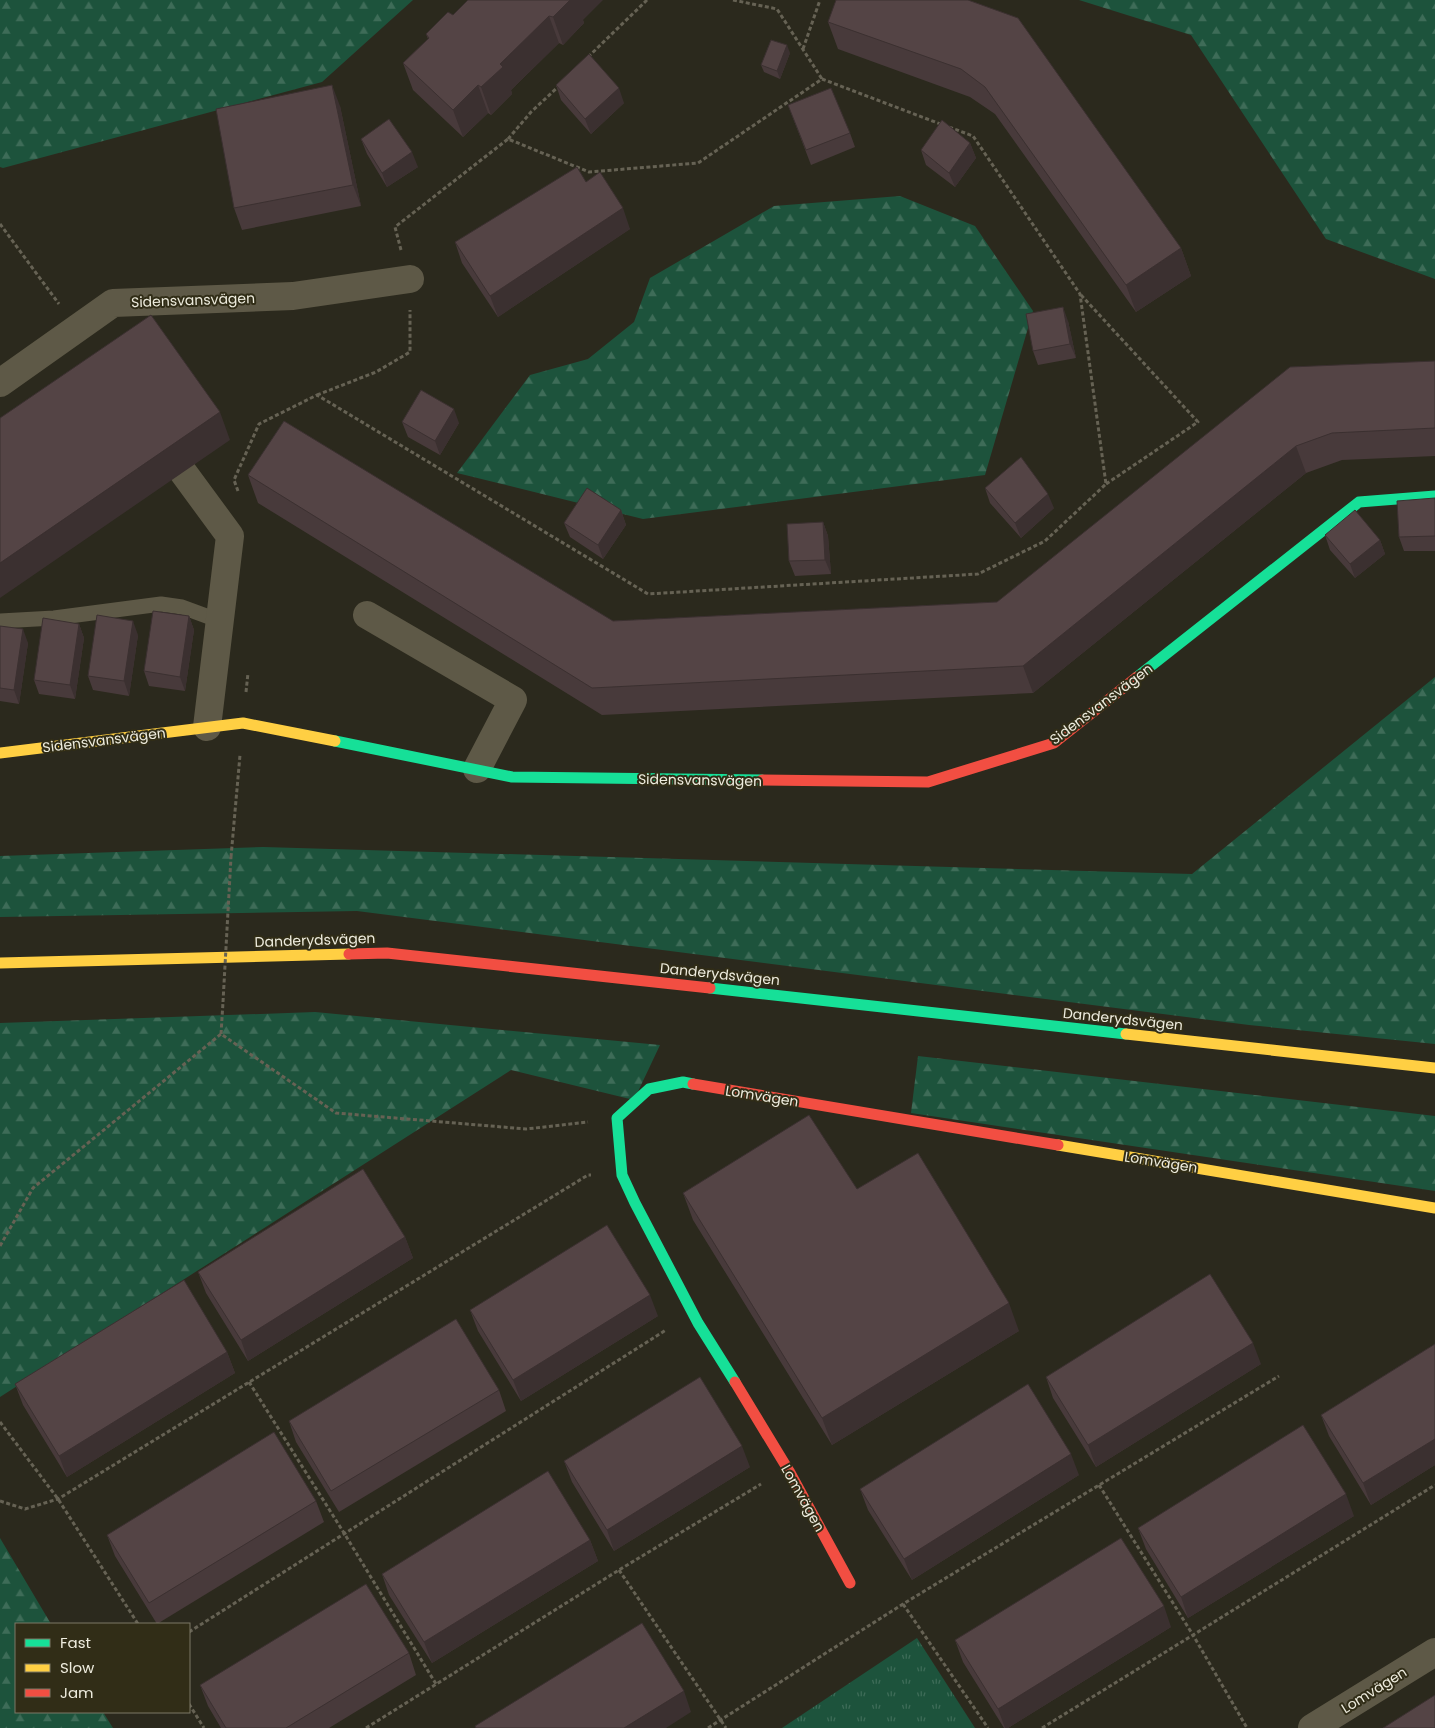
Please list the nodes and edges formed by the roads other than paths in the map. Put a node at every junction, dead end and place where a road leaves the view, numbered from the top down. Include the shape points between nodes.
1 (410, 278) road end
2 (0, 383) edge
3 (183, 472) dead end
4 (1435, 496) edge
5 (367, 615) dead end
6 (0, 621) edge
7 (220, 621) junction
8 (207, 727) junction
9 (0, 754) edge
10 (477, 769) junction
11 (0, 963) edge
12 (1435, 1068) edge
13 (1435, 1208) edge
14 (850, 1583) dead end
15 (1435, 1652) edge
16 (1312, 1728) edge

1 - 2 street, Sidensvansvägen via 293,296 112,303
3 - 7 street via 230,536
4 - 10 street, Sidensvansvägen via 1359,502 1054,743 928,782 512,778
5 - 10 street via 513,700
6 - 7 lane via 54,618 161,604 182,607
7 - 8 street
8 - 9 street, Sidensvansvägen
8 - 10 street, Sidensvansvägen via 243,723
11 - 12 street, Danderydsvägen via 387,953
13 - 14 street, Lomvägen via 683,1082 649,1088 617,1118 622,1175 698,1323 789,1471
15 - 16 street, Lomvägen

